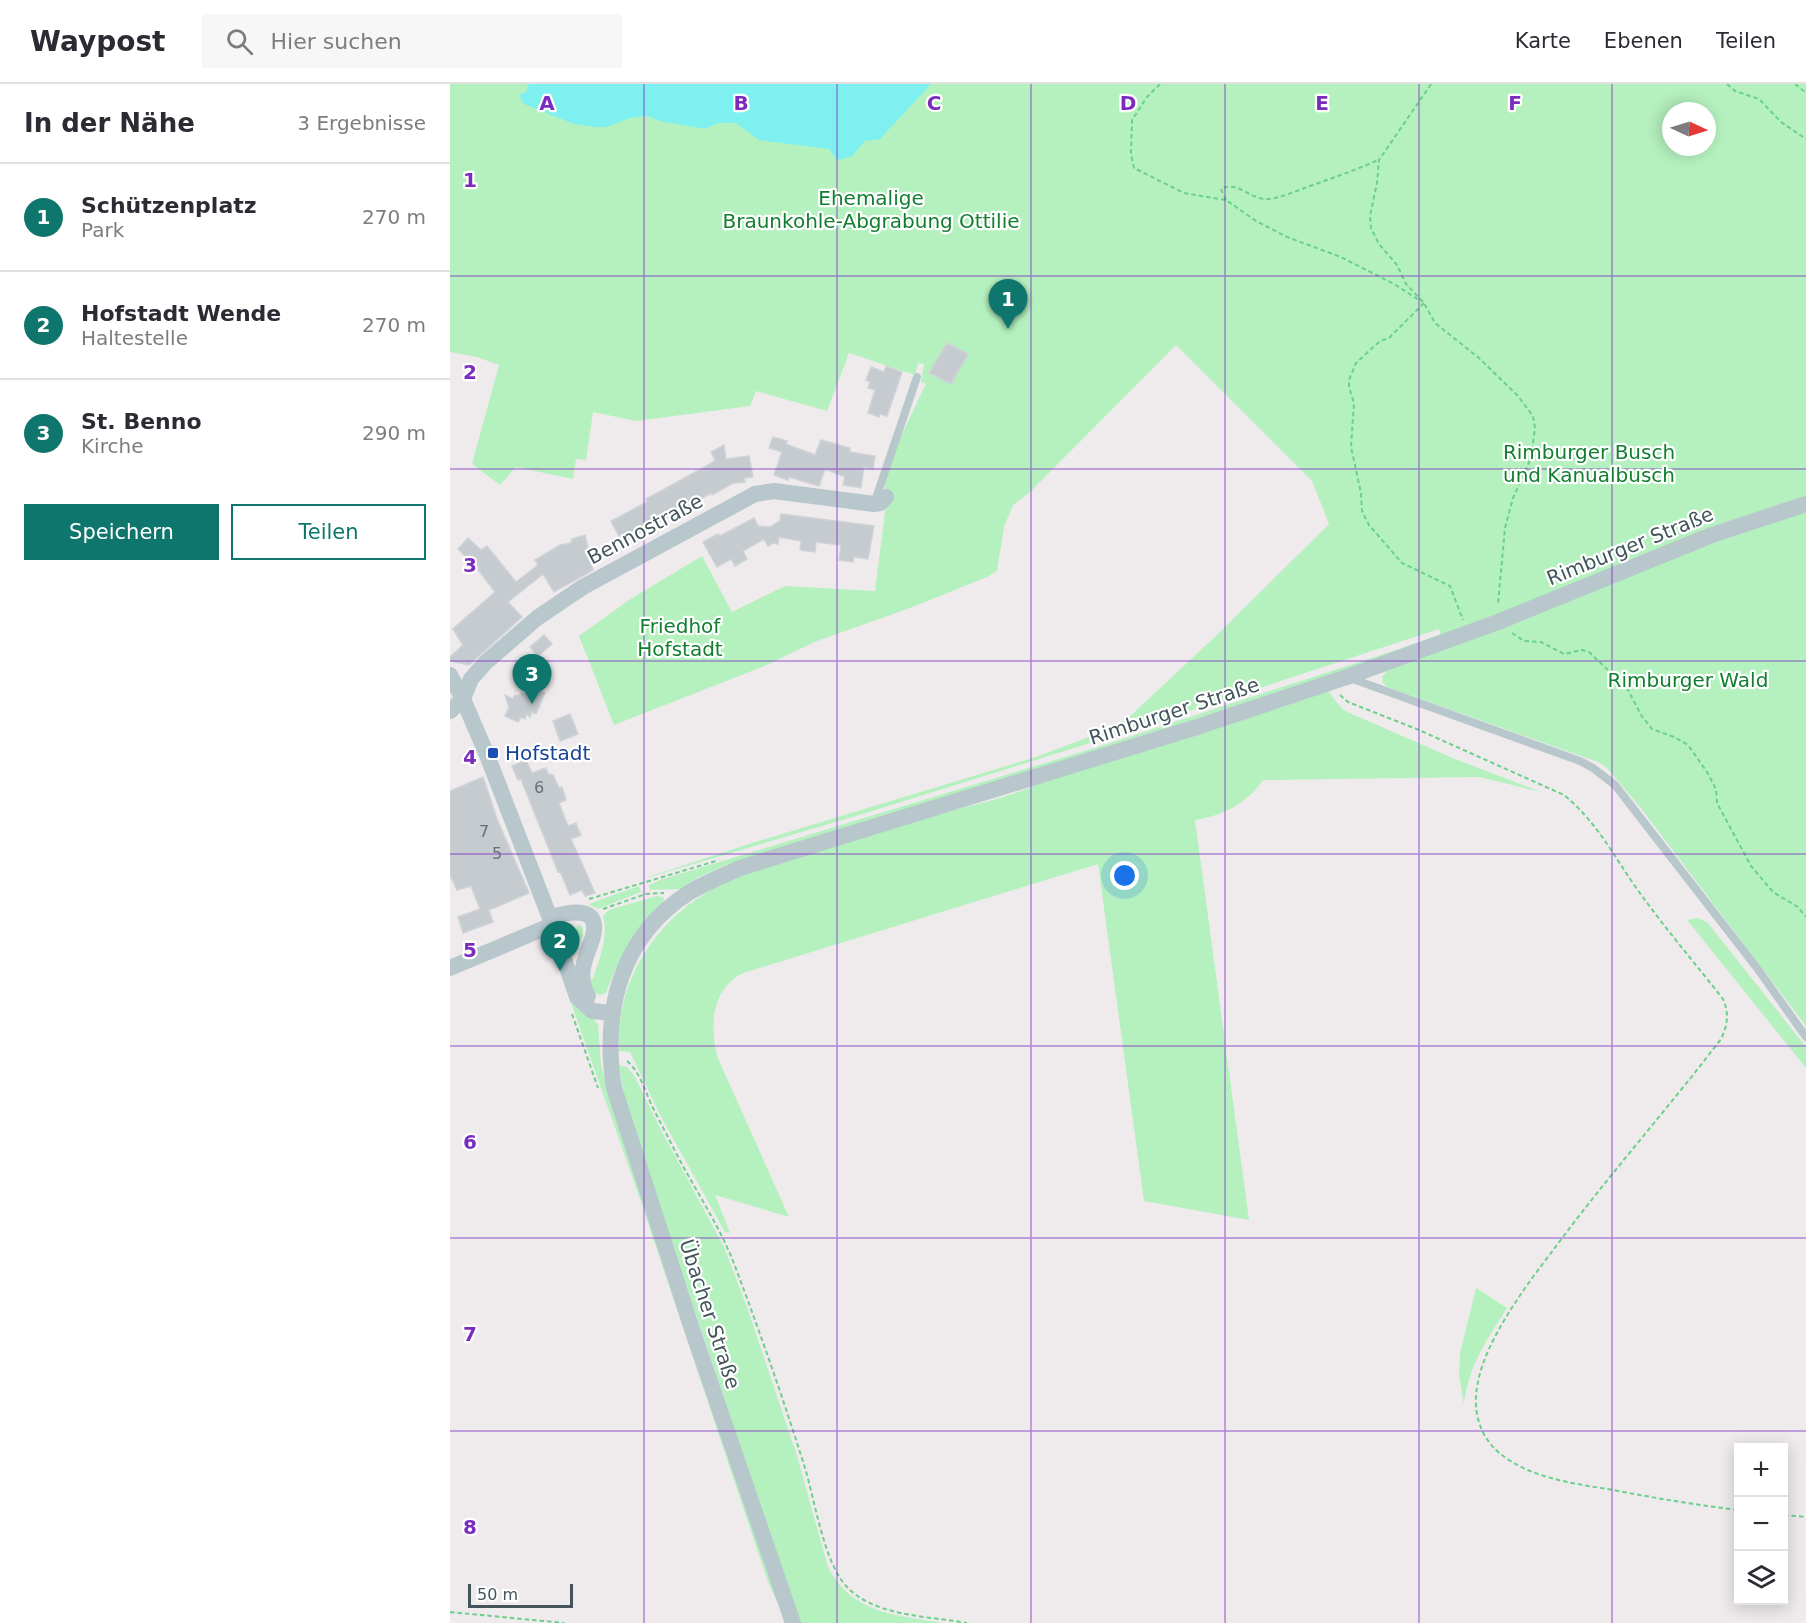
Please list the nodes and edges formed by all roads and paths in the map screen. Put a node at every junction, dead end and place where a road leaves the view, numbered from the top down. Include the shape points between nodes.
1 (1160, 84) edge
2 (1431, 84) edge
3 (1727, 84) edge
4 (1795, 84) edge
5 (1806, 93) edge
6 (1806, 139) edge
7 (1379, 160) junction
8 (1226, 200) junction
9 (1424, 303) junction
10 (916, 377) dead end
11 (880, 501) joint
12 (1806, 504) edge
13 (1498, 622) junction
14 (1467, 633) junction
15 (450, 675) edge
16 (1340, 679) junction
17 (463, 699) junction
18 (450, 711) edge
19 (680, 900) junction
20 (589, 916) junction
21 (1806, 917) edge
22 (551, 921) junction
23 (560, 946) junction
24 (589, 947) junction
25 (450, 968) edge
26 (613, 1013) junction
27 (1806, 1037) edge
28 (610, 1058) junction
29 (1734, 1509) edge
30 (1788, 1515) edge
31 (1806, 1517) edge
32 (450, 1612) edge
33 (564, 1623) edge
34 (792, 1623) edge
35 (967, 1623) edge

1 - 8 path via 1132,120 1134,168 1184,193
2 - 7 path
3 - 6 path via 1735,91 1760,99 1781,122
4 - 5 path
7 - 8 path via 1290,194 1265,199 1232,186 1224,187 1221,192
7 - 9 path via 1371,228 1406,284
8 - 9 path via 1256,221 1341,257
9 - 13 path via 1435,323 1487,365 1533,416 1531,458 1505,528
9 - 14 path via 1389,338 1380,341 1356,363 1349,380 1354,403 1351,447 1362,511 1369,525 1402,563 1450,586
10 - 11 lane
11 - 17 street, Bennostraße via 774,491 754,494 583,587 537,618 485,663 471,679
12 - 13 street, Rimburger Straße via 1712,535
13 - 14 street, Rimburger Straße
13 - 21 path via 1524,641 1541,642 1564,654 1589,652 1628,688 1652,729 1685,742 1707,772 1716,789 1717,803 1751,866 1773,892
14 - 16 street, Rimburger Straße
15 - 17 street
16 - 19 street, Rimburger Straße via 740,868
16 - 27 lane via 1580,761 1605,776 1750,959
16 - 29 path via 1341,696 1348,702 1537,782 1564,795 1582,810 1637,889 1723,999 1727,1020 1720,1039 1566,1232 1514,1305 1484,1361 1477,1383 1476,1414 1493,1447 1527,1469 1563,1482
17 - 18 street
17 - 22 street
19 - 20 path via 668,893 646,894
19 - 26 street, Rimburger Straße via 645,933 631,956 622,974
20 - 22 street via 579,911 567,912
20 - 24 street via 594,930
22 - 23 street
22 - 25 street
23 - 24 street via 570,951
23 - 26 street via 578,997 592,1011
24 - 26 street via 583,986 592,1002
26 - 28 street, Übacher Straße
28 - 34 street, Übacher Straße via 614,1088
28 - 35 path via 626,1060 638,1074 727,1246 780,1392 832,1563 840,1578 872,1604
30 - 31 path
32 - 33 path

